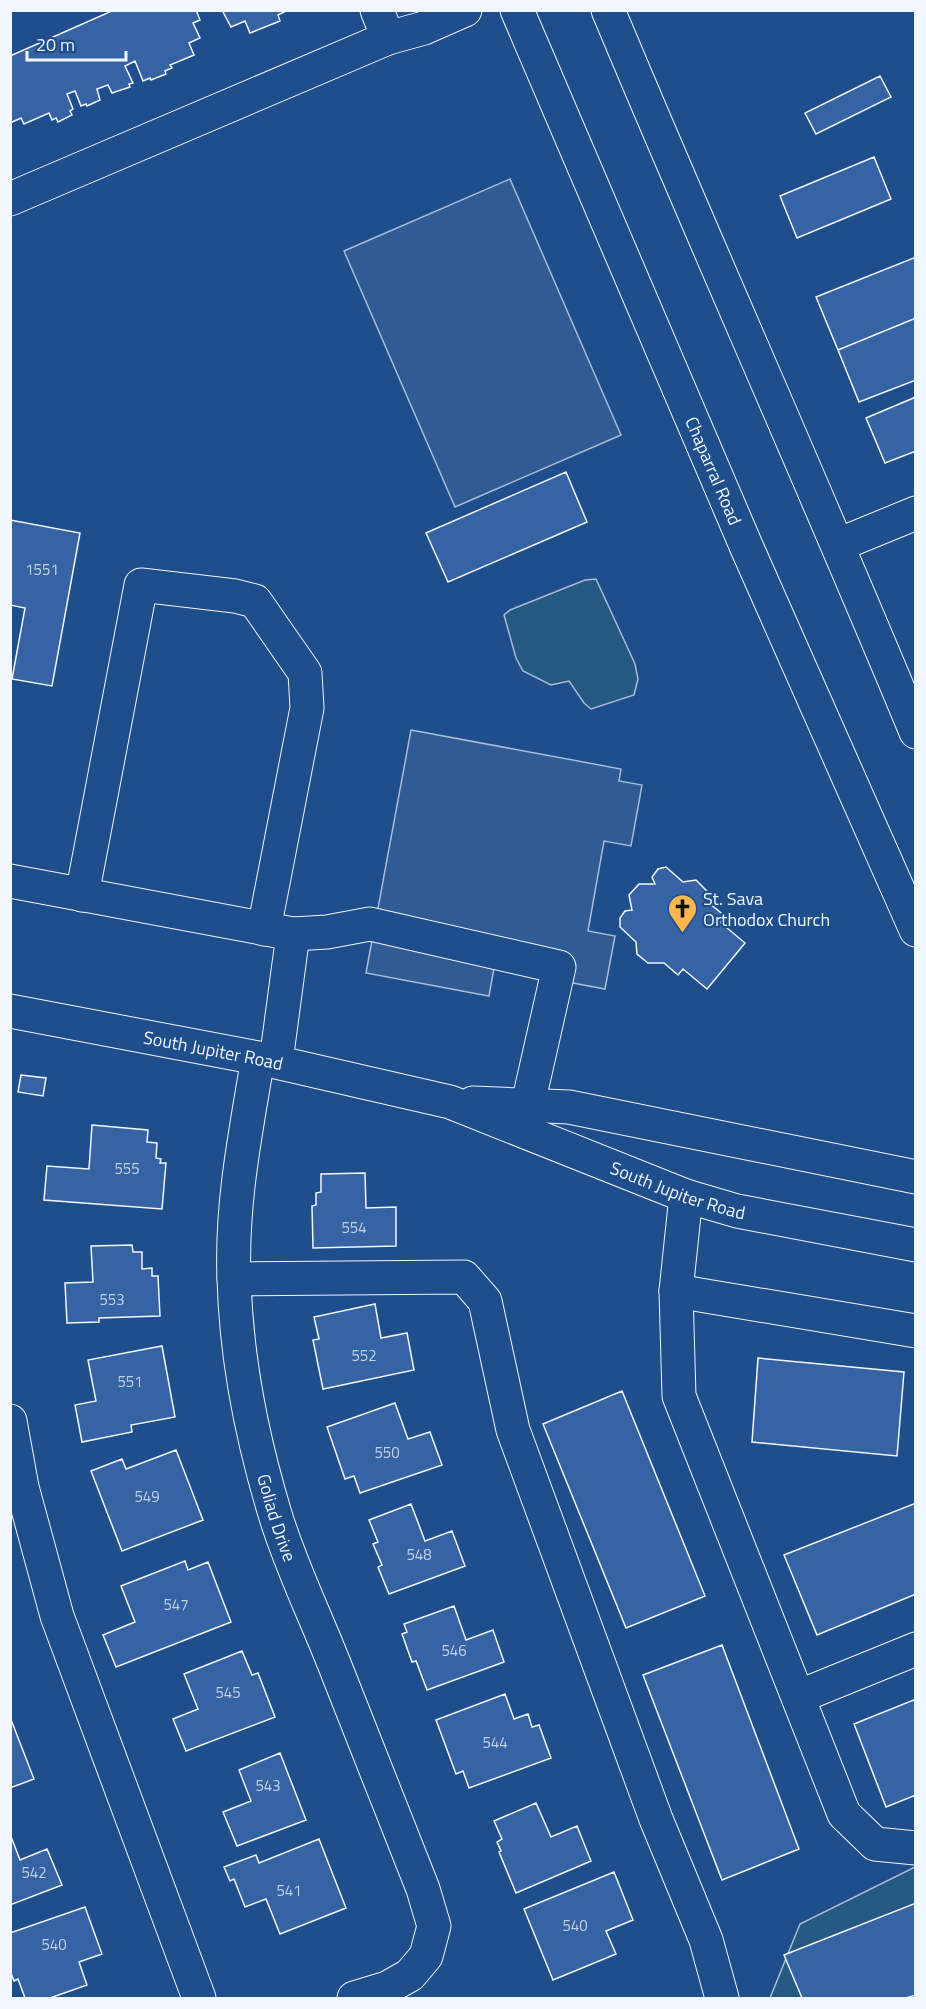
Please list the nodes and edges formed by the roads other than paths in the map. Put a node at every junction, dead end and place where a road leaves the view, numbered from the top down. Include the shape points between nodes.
1 (465, 10) edge
2 (517, 10) edge
3 (608, 10) edge
4 (383, 24) edge
5 (10, 199) edge
6 (915, 513) edge
7 (838, 545) junction
8 (915, 732) edge
9 (10, 881) edge
10 (82, 895) junction
11 (915, 930) edge
12 (279, 932) junction
13 (10, 1011) edge
14 (267, 1059) junction
15 (450, 1102) junction
16 (528, 1104) junction
17 (915, 1177) edge
18 (686, 1196) junction
19 (915, 1245) edge
20 (234, 1279) junction
21 (676, 1291) junction
22 (915, 1330) edge
23 (10, 1421) edge
24 (915, 1649) edge
25 (798, 1697) junction
26 (915, 1848) edge
27 (199, 1998) edge
28 (354, 1998) edge
29 (722, 1998) edge

1 - 4 street via 424,28
2 - 11 street, Chaparral Road
3 - 7 street
4 - 5 street
6 - 7 street
7 - 8 street
9 - 10 street
10 - 12 street
10 - 12 street, Goliad Drive via 141,585 235,596 255,601 305,673 307,708
12 - 14 street, Goliad Drive
12 - 16 street via 327,932 370,924 559,967
13 - 14 street, South Jupiter Road
14 - 15 street, South Jupiter Road
14 - 20 street, Goliad Drive via 234,1216
15 - 16 street, South Jupiter Road
15 - 18 street, South Jupiter Road
16 - 17 street, South Jupiter Road via 570,1107
18 - 19 street, South Jupiter Road via 737,1211
18 - 21 street
20 - 28 street, Goliad Drive via 245,1384 275,1516 423,1889 434,1926 426,1956 411,1976
20 - 29 street via 464,1277 485,1301 513,1430 656,1819 706,1940
21 - 22 street
21 - 25 street via 679,1396
23 - 27 street via 22,1487 57,1616
24 - 25 street
25 - 26 street via 844,1814 875,1844

